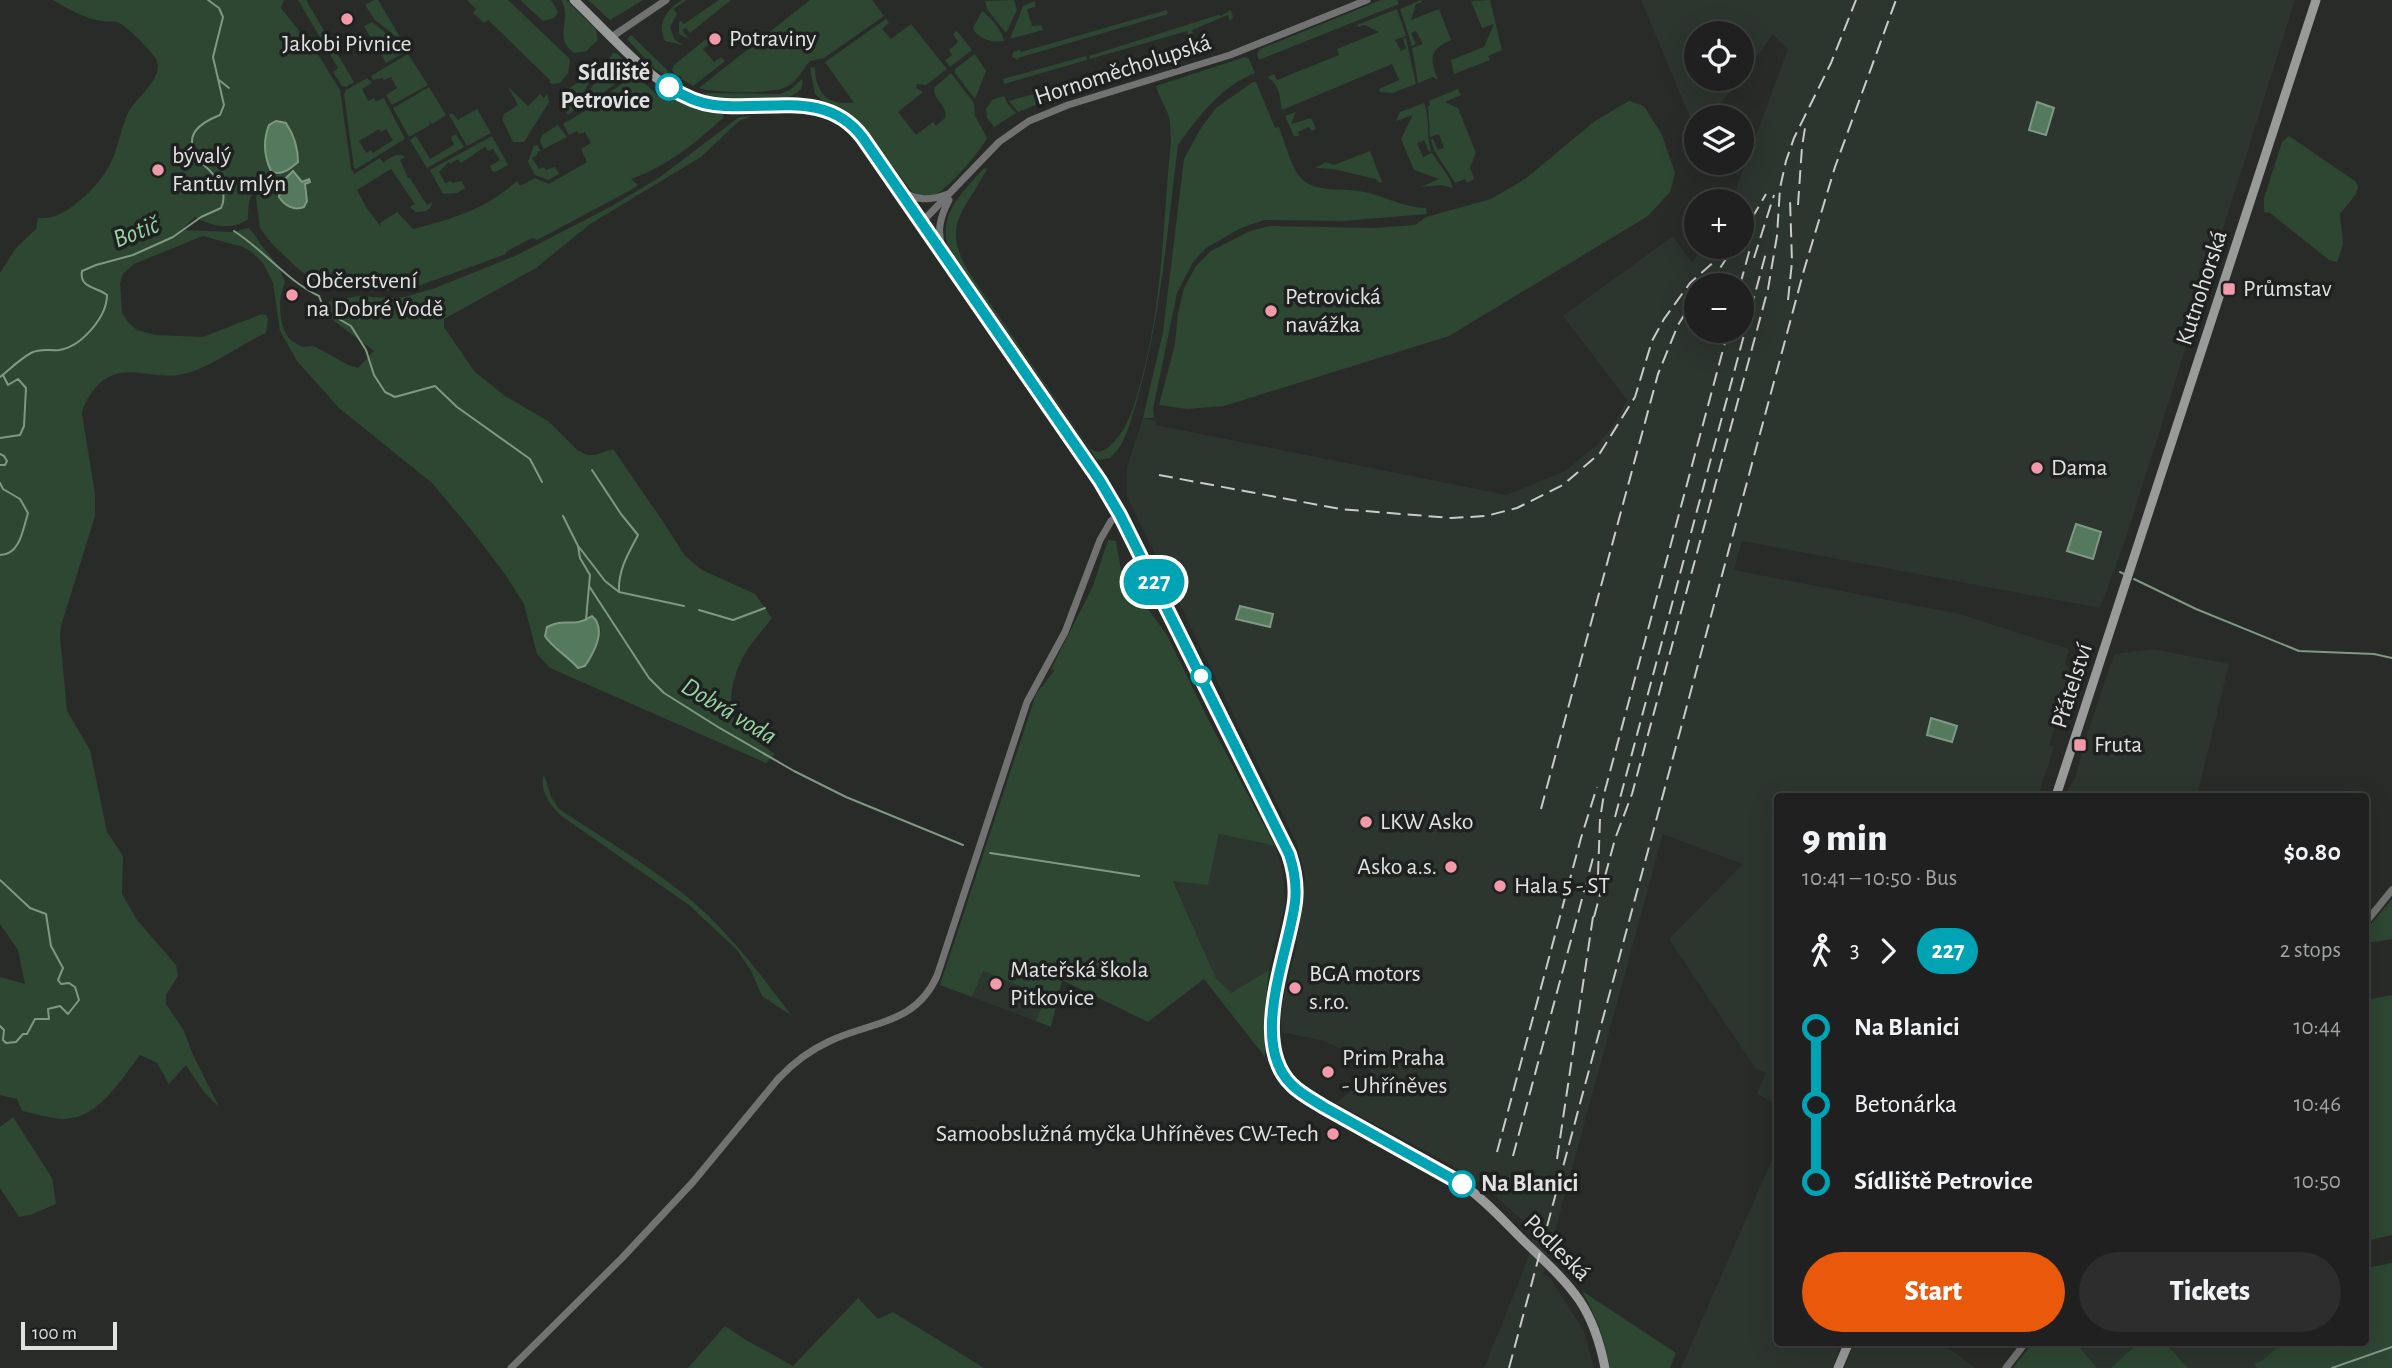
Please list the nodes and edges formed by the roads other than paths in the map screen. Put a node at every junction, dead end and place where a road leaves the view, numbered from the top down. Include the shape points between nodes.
1 (574, 0) edge
2 (666, 0) edge
3 (1367, 0) edge
4 (2316, 0) edge
5 (612, 36) junction
6 (898, 188) junction
7 (952, 193) junction
8 (921, 223) junction
9 (953, 270) junction
10 (1120, 515) junction
11 (2124, 587) joint
12 (2057, 793) edge
13 (2392, 890) edge
14 (2369, 918) edge
15 (1847, 1346) edge
16 (2023, 1346) edge
17 (511, 1368) edge
18 (1605, 1368) edge
19 (1838, 1368) edge
20 (2006, 1368) edge

1 - 5 main road
2 - 5 street
3 - 7 street, Hornoměcholupská via 1216,60 1029,121 992,148
4 - 11 main road, Kutnohorská
5 - 6 main road via 662,82 694,100 720,105 807,106 836,113 859,132
6 - 7 street via 919,199
6 - 8 main road
7 - 8 street, Hornoměcholupská
7 - 9 street via 939,230
8 - 9 main road
9 - 10 main road
10 - 17 street via 1100,540 1065,632 1027,702 929,992 905,1013 831,1040 791,1066 693,1182
10 - 18 main road, Podleská via 1292,862 1295,900 1278,976 1272,1033 1279,1063 1291,1085 1476,1195 1581,1299 1596,1329
11 - 12 main road, Přátelství
13 - 14 street
15 - 19 main road
16 - 20 street

